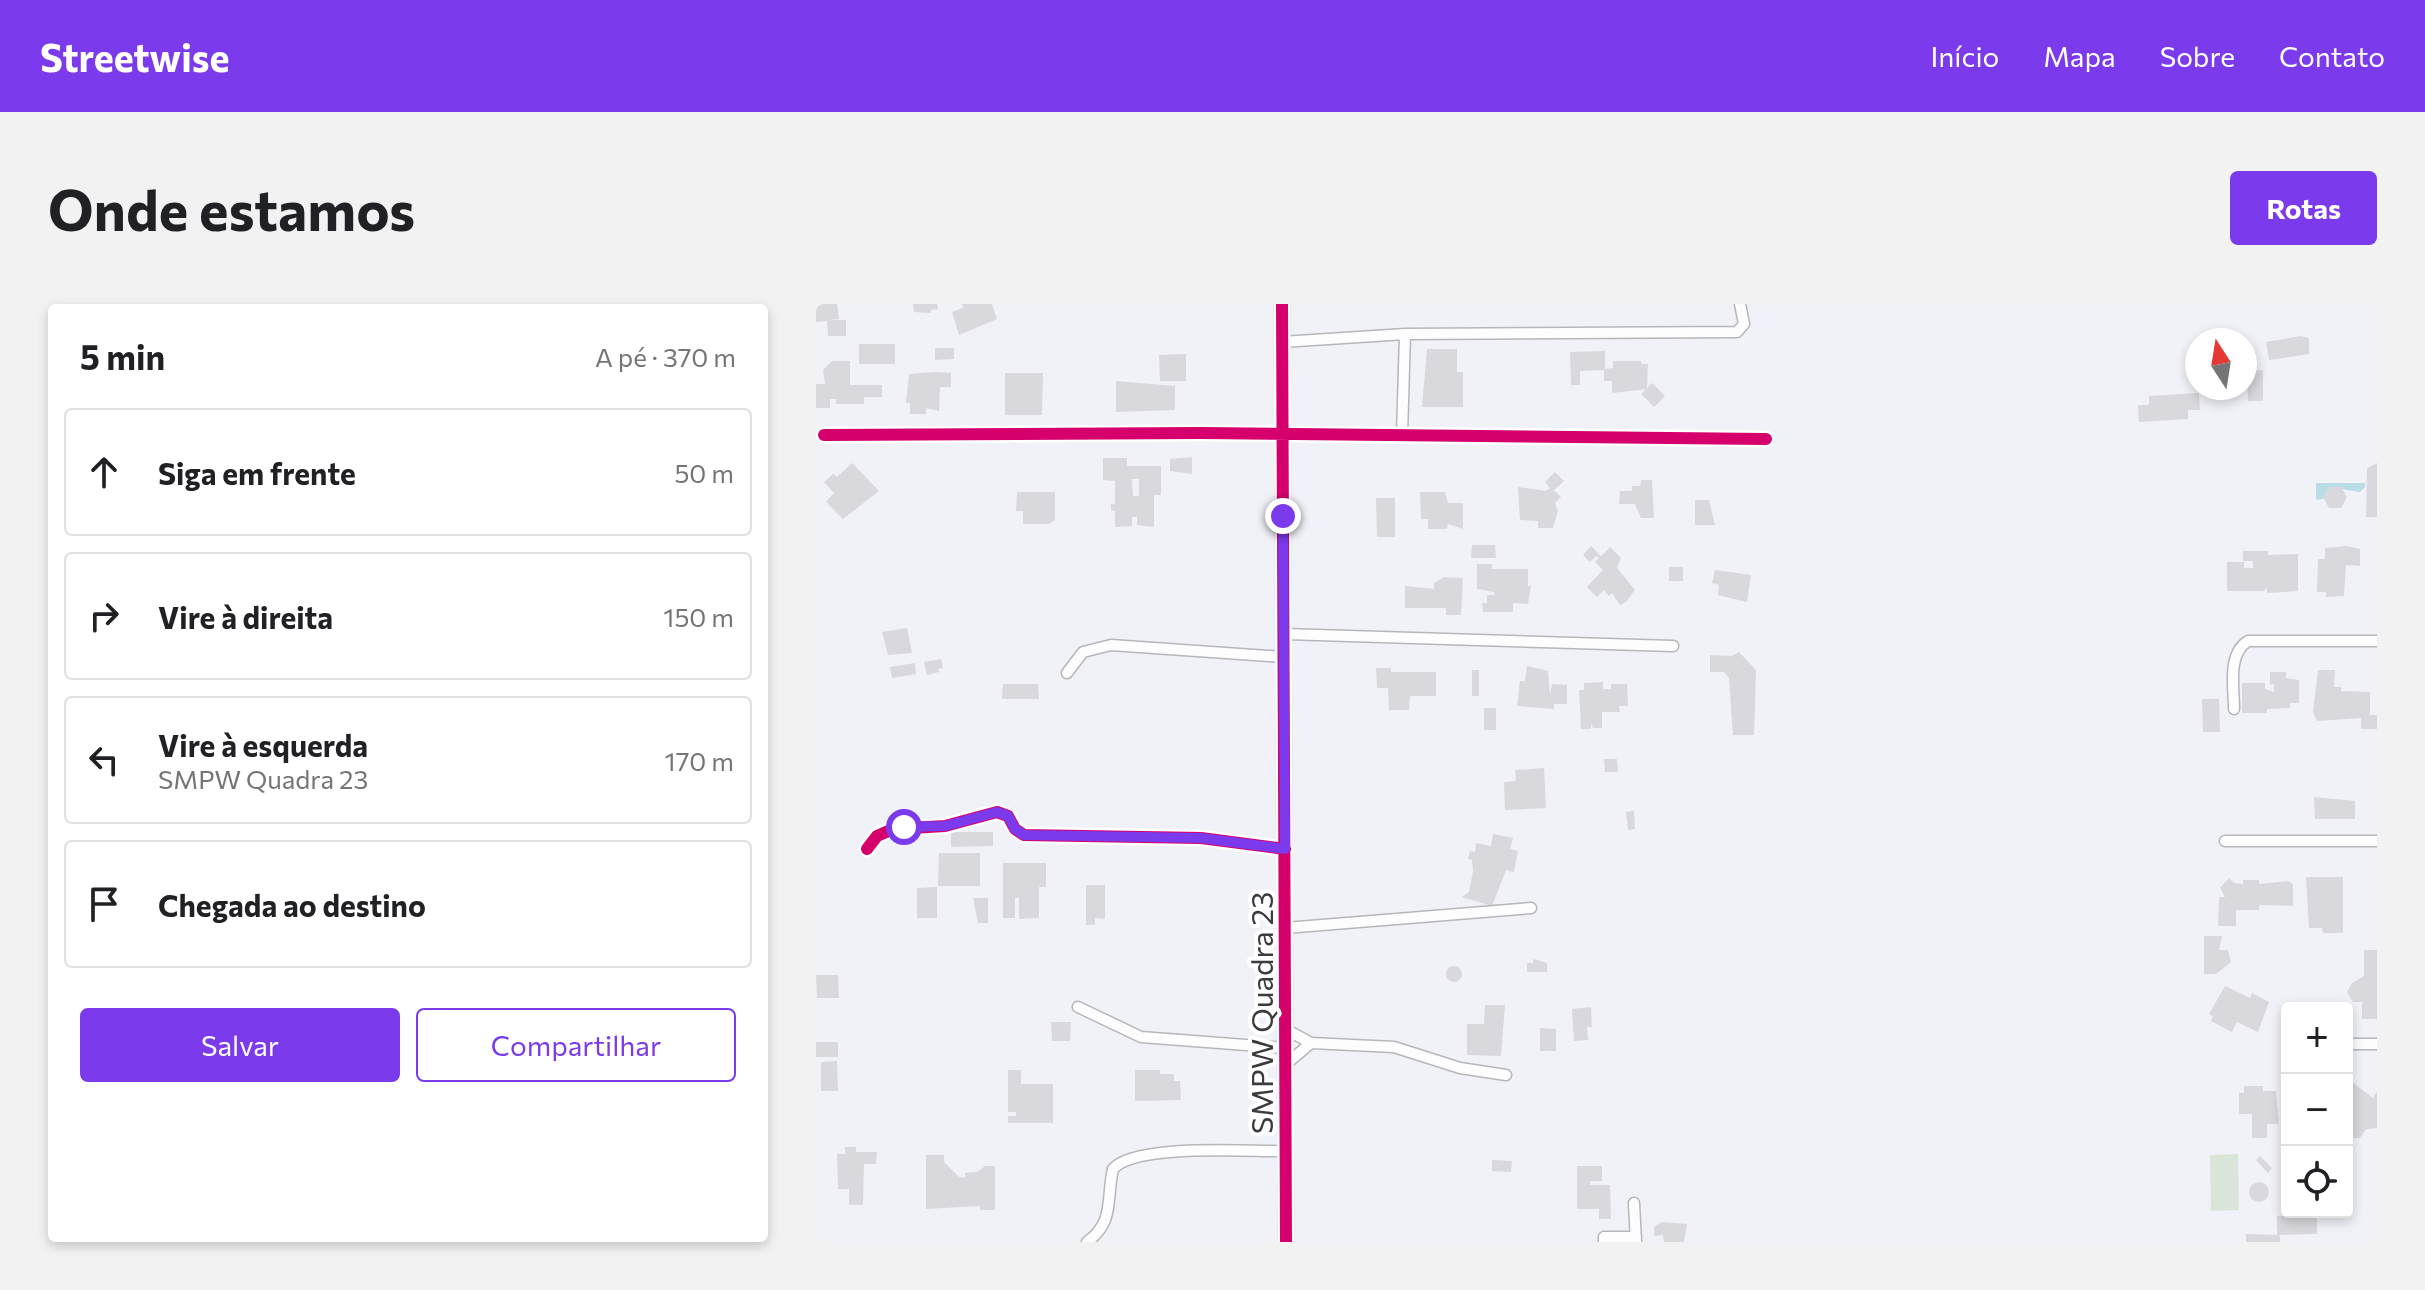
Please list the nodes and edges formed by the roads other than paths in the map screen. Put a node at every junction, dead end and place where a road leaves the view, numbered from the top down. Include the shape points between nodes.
1 (1282, 304) edge
2 (1740, 304) edge
3 (1405, 334) junction
4 (1282, 342) junction
5 (824, 435) dead end
6 (1402, 435) junction
7 (1283, 436) junction
8 (1766, 439) dead end
9 (1285, 634) junction
10 (2377, 641) edge
11 (1673, 646) dead end
12 (1284, 657) junction
13 (1067, 673) dead end
14 (2234, 709) dead end
15 (2225, 841) dead end
16 (2377, 841) edge
17 (867, 849) dead end
18 (1285, 849) junction
19 (1531, 908) dead end
20 (1285, 928) junction
21 (1078, 1007) dead end
22 (1285, 1029) junction
23 (1311, 1043) junction
24 (2353, 1044) edge
25 (2377, 1044) edge
26 (1285, 1048) junction
27 (1285, 1065) junction
28 (1506, 1075) dead end
29 (1286, 1151) junction
30 (1634, 1203) dead end
31 (1636, 1239) edge
32 (1087, 1242) edge
33 (1286, 1242) edge
34 (1604, 1242) edge

1 - 4 street, SMPW Quadra 23
2 - 3 street via 1744,324 1737,332
3 - 4 street
3 - 6 street
4 - 7 street, SMPW Quadra 23
5 - 7 street
6 - 7 street
6 - 8 street
7 - 9 street, SMPW Quadra 23
9 - 11 street
9 - 12 street, SMPW Quadra 23
10 - 14 street via 2248,641 2238,647 2235,658
12 - 13 street via 1111,645 1083,652
12 - 18 street, SMPW Quadra 23
15 - 16 street
17 - 18 street via 877,836 893,829 945,826 997,812 1008,816 1024,835 1224,839
18 - 20 street, SMPW Quadra 23
19 - 20 street
20 - 22 street, SMPW Quadra 23
21 - 26 street via 1141,1037
22 - 23 street
22 - 26 street, SMPW Quadra 23
23 - 27 street
23 - 28 street via 1394,1047 1460,1068
24 - 25 street
26 - 27 street, SMPW Quadra 23
27 - 29 street, SMPW Quadra 23
29 - 32 street via 1124,1159 1113,1169 1104,1227
29 - 33 street, SMPW Quadra 23
30 - 31 street
31 - 34 street via 1604,1237

